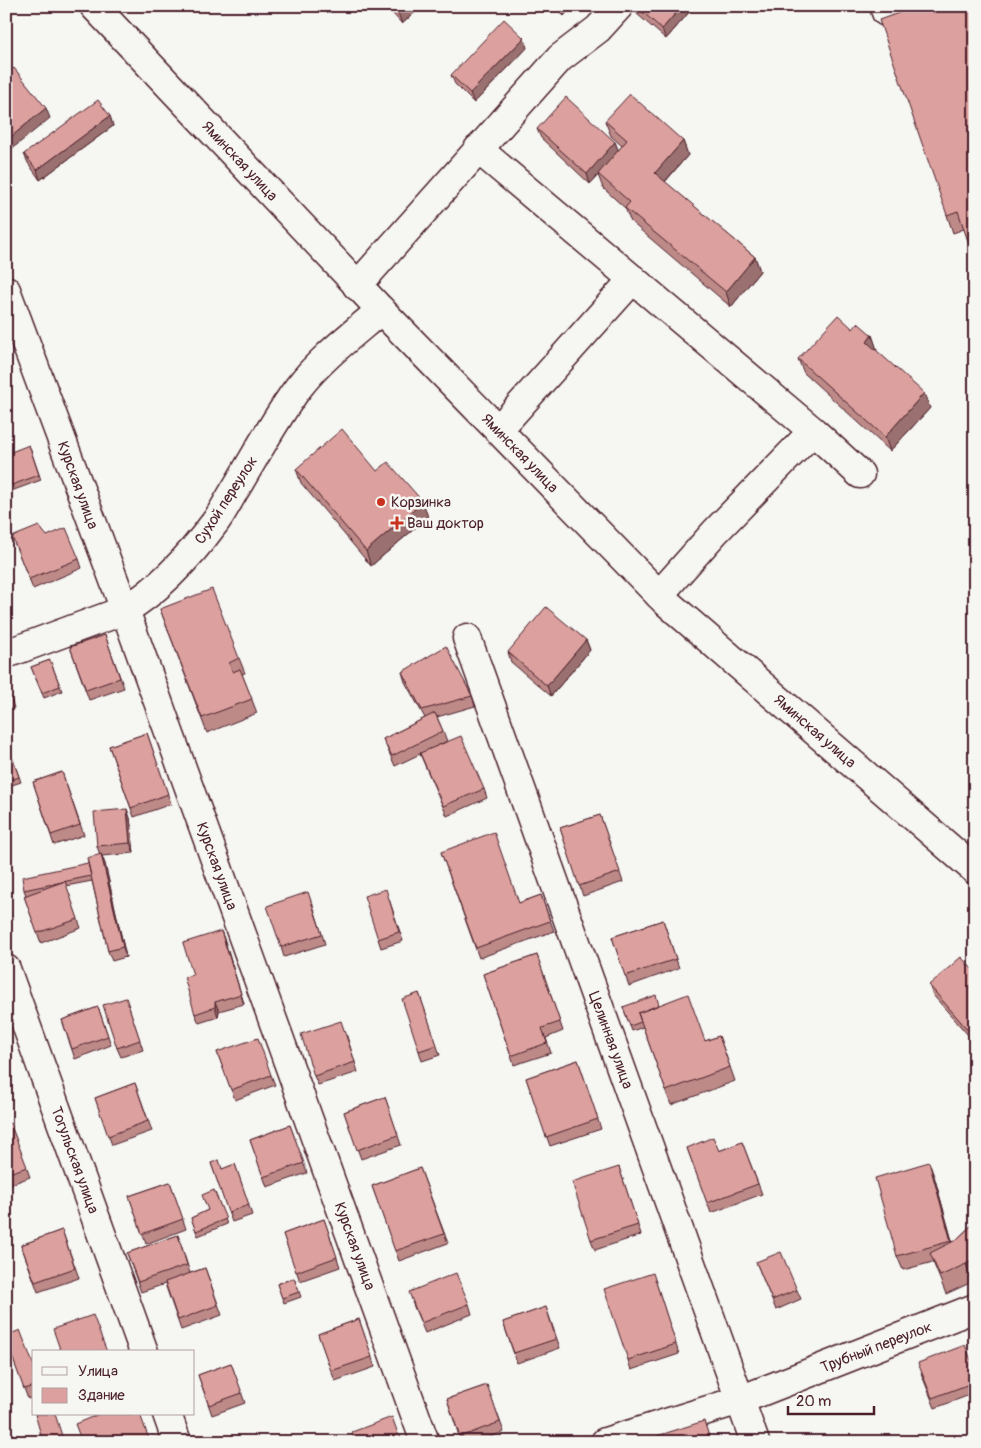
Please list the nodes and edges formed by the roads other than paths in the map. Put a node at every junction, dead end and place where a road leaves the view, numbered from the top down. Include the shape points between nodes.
1 (94, 6) edge
2 (619, 6) edge
3 (478, 150) junction
4 (633, 279) junction
5 (357, 286) junction
6 (6, 290) edge
7 (380, 310) junction
8 (498, 430) junction
9 (814, 431) junction
10 (860, 474) dead end
11 (659, 595) junction
12 (125, 610) junction
13 (467, 638) dead end
14 (6, 654) edge
15 (975, 870) edge
16 (6, 969) edge
17 (975, 1308) edge
18 (143, 1350) edge
19 (740, 1400) junction
20 (168, 1416) edge
21 (177, 1442) edge
22 (425, 1442) edge
23 (605, 1442) edge
24 (755, 1442) edge

1 - 5 street, Яминская улица
2 - 3 street via 598,29 560,58
3 - 4 street
3 - 5 street
4 - 8 street
4 - 9 street
5 - 7 street, Яминская улица
6 - 12 street, Курская улица
7 - 8 street, Яминская улица
7 - 12 street, Сухой переулок via 314,369 298,388 217,520 173,573 143,600
8 - 11 street, Яминская улица
9 - 10 street
9 - 11 street via 715,532
11 - 15 street, Яминская улица
12 - 14 street, Сухой переулок
12 - 22 street, Курская улица
13 - 19 street, Целинная улица
16 - 18 street, Тогульская улица
17 - 19 street, Трубный переулок
19 - 23 street, Трубный переулок
19 - 24 street, Целинная улица
20 - 21 street

